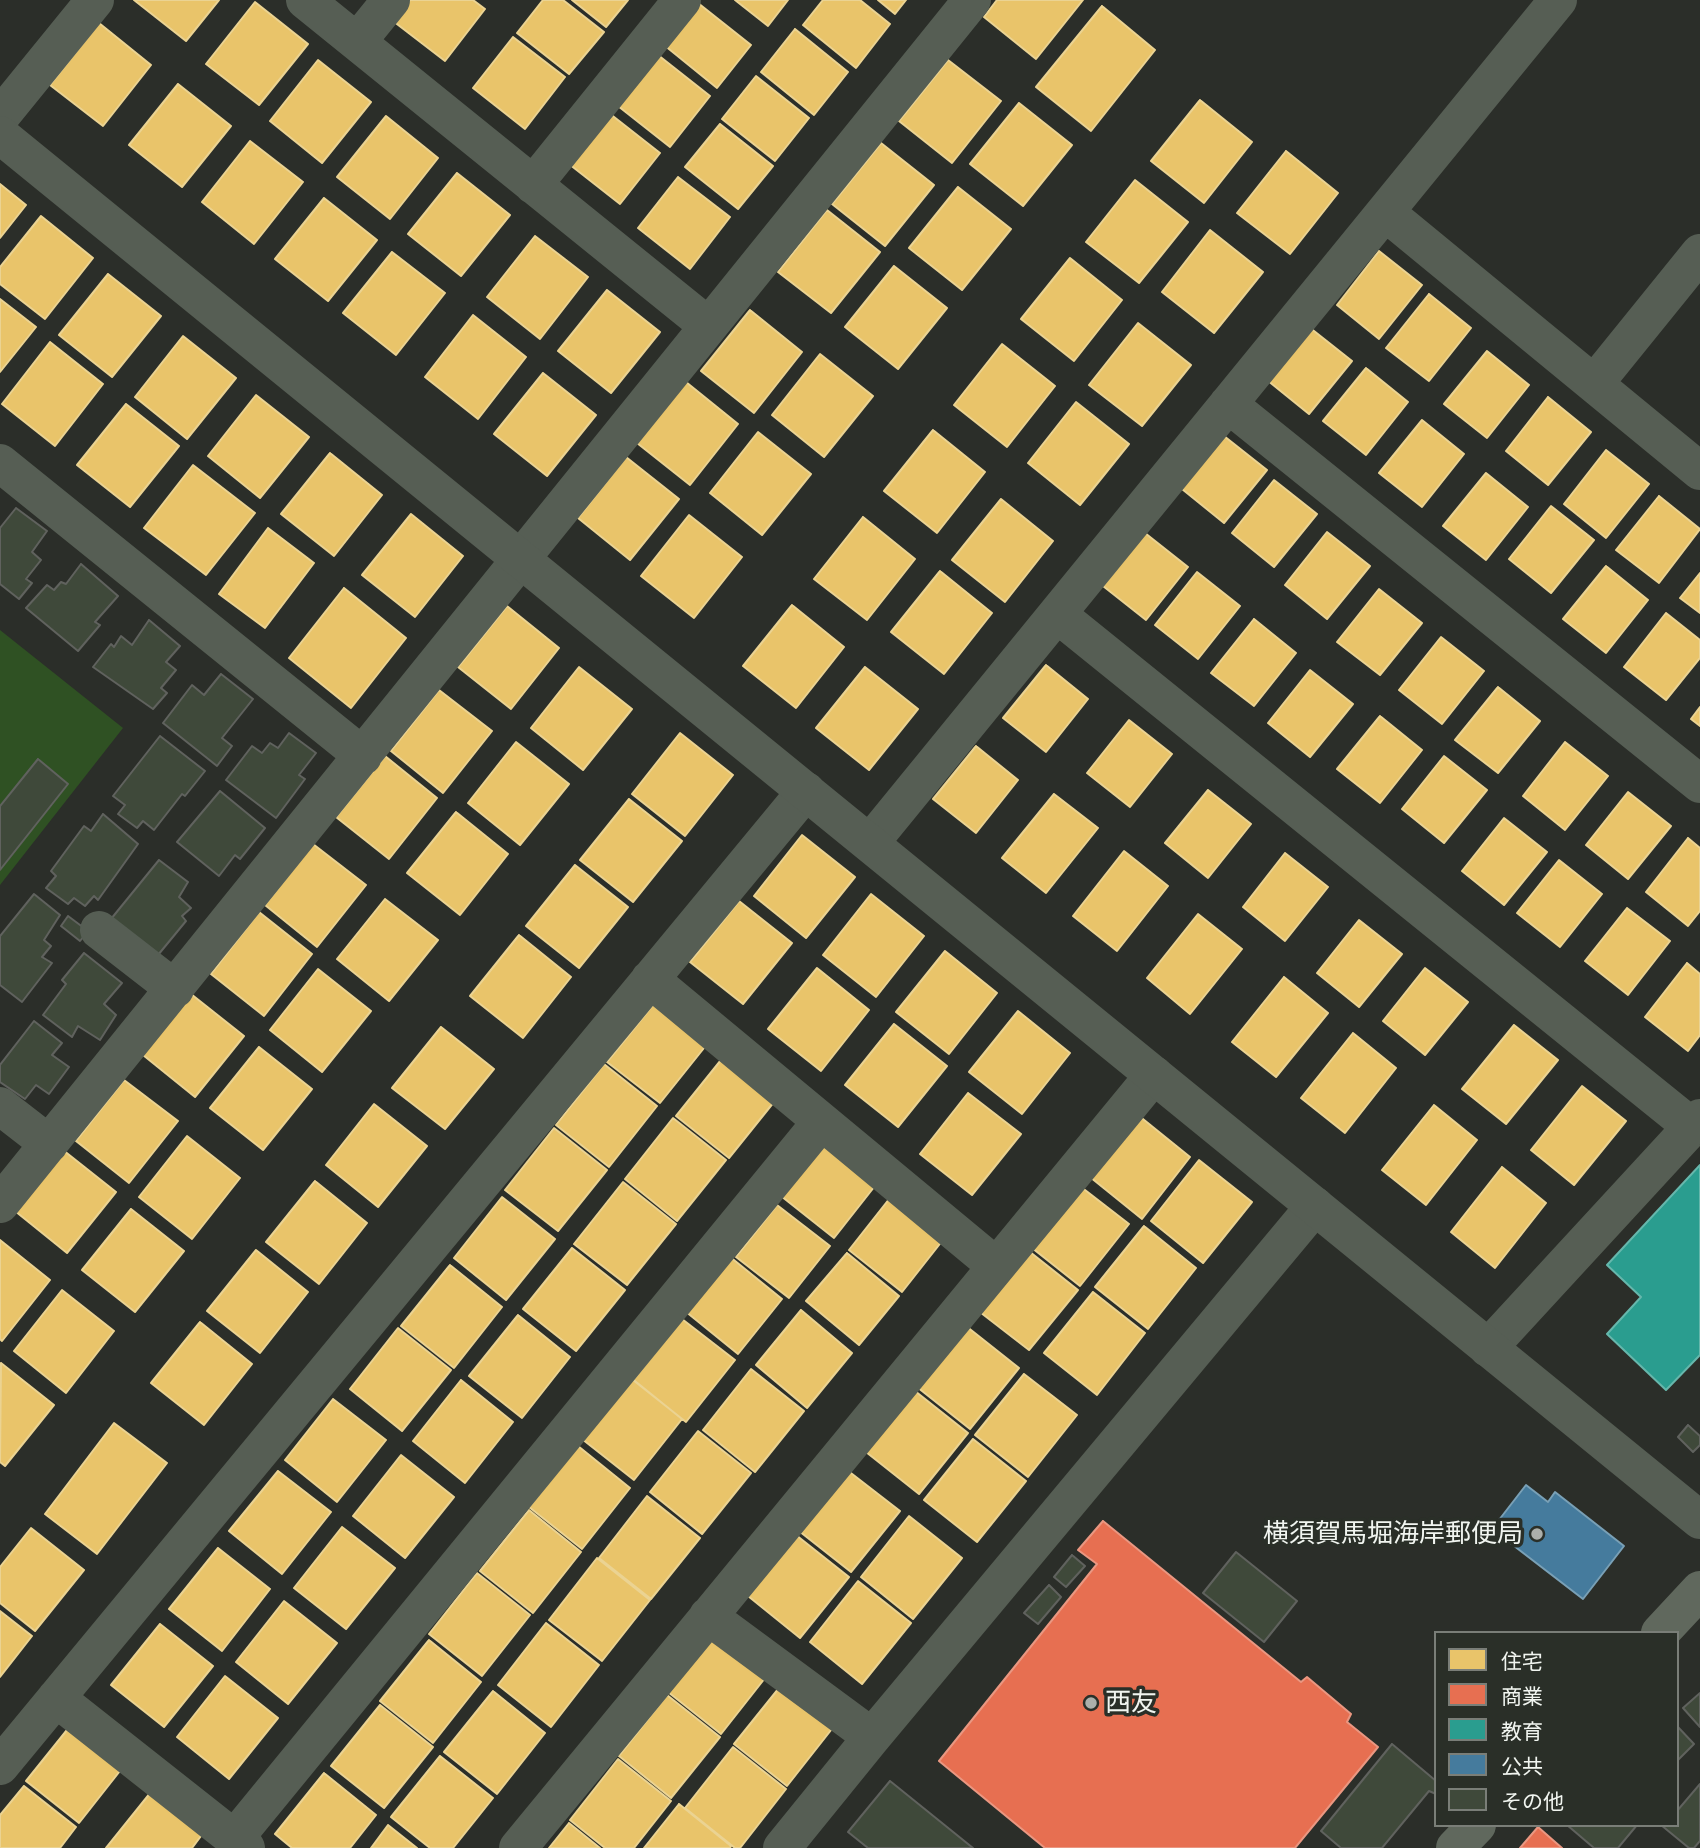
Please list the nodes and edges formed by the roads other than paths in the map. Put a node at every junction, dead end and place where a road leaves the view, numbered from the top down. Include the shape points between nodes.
1 (96, 0) edge
2 (305, 0) edge
3 (391, 0) edge
4 (682, 0) edge
5 (972, 0) edge
6 (1558, 0) edge
7 (357, 42) junction
8 (0, 117) edge
9 (0, 135) edge
10 (533, 185) junction
11 (1385, 212) junction
12 (1700, 253) edge
13 (707, 325) junction
14 (1594, 384) junction
15 (1228, 404) junction
16 (0, 463) edge
17 (1700, 471) edge
18 (522, 560) junction
19 (1057, 614) junction
20 (363, 756) junction
21 (1700, 785) edge
22 (806, 791) junction
23 (870, 843) junction
24 (99, 930) dead end
25 (650, 979) junction
26 (175, 989) junction
27 (1154, 1075) junction
28 (0, 1106) edge
29 (821, 1122) junction
30 (1696, 1122) edge
31 (49, 1144) junction
32 (0, 1204) edge
33 (1315, 1206) junction
34 (996, 1266) junction
35 (1489, 1348) junction
36 (1700, 1520) edge
37 (1700, 1590) edge
38 (708, 1616) junction
39 (1662, 1631) edge
40 (56, 1699) junction
41 (872, 1737) junction
42 (0, 1766) edge
43 (1475, 1827) edge
44 (240, 1844) edge
45 (518, 1848) edge
46 (782, 1848) edge
47 (1455, 1848) edge

1 - 8 street
2 - 7 street
3 - 7 street
4 - 10 street
5 - 13 street
6 - 11 street
7 - 10 street
9 - 18 street
10 - 13 street
11 - 14 street
11 - 15 street
12 - 14 street
13 - 18 street
14 - 17 street
15 - 19 street
15 - 21 street
16 - 20 street
18 - 20 street
18 - 22 street
19 - 23 street
19 - 30 street
20 - 26 street
22 - 23 street
22 - 25 street
23 - 27 street
24 - 26 street
25 - 29 street
25 - 40 street
26 - 31 street
27 - 33 street
27 - 34 street
28 - 31 street
29 - 34 street
29 - 44 street
30 - 35 street
31 - 32 street
33 - 35 street
33 - 41 street
34 - 38 street
35 - 36 street
37 - 39 main road
38 - 41 street
38 - 45 street
40 - 42 street
40 - 44 street
41 - 46 street
43 - 47 main road

